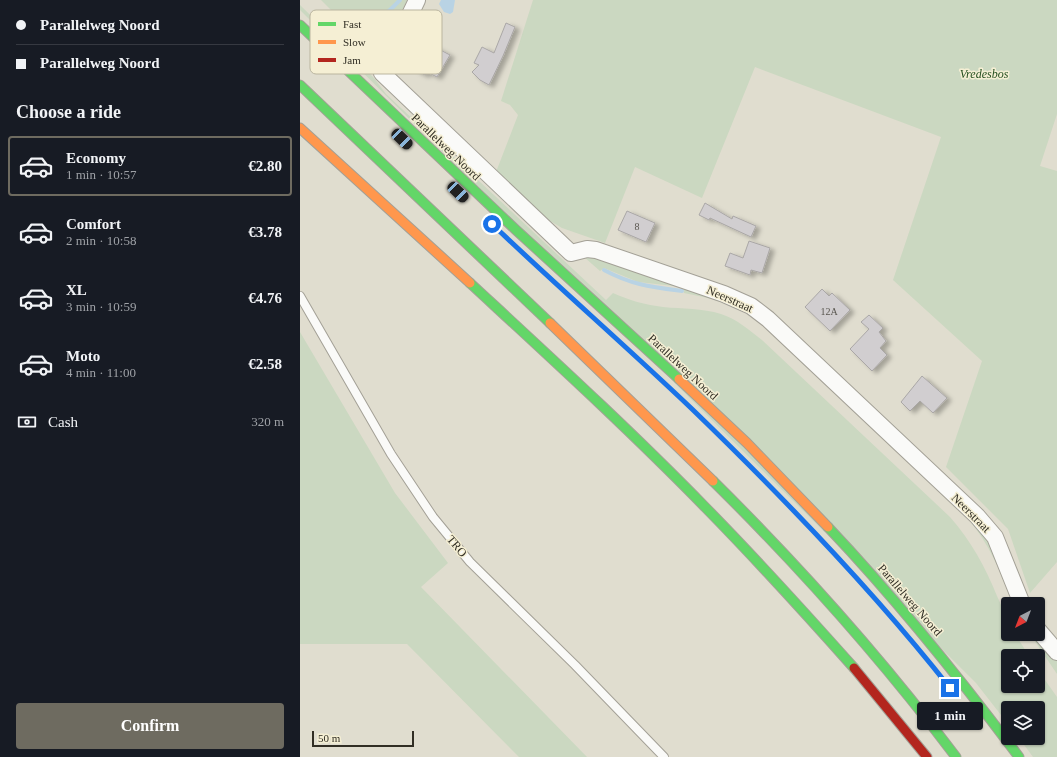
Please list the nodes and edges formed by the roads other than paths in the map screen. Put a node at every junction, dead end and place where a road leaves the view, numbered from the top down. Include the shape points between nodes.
1 (417, 0) edge
2 (412, 10) edge
3 (300, 25) edge
4 (310, 35) edge
5 (351, 74) edge
6 (383, 74) edge
7 (300, 85) edge
8 (300, 128) edge
9 (300, 296) edge
10 (1019, 597) edge
11 (1045, 638) edge
12 (1057, 652) edge
13 (664, 757) edge
14 (927, 757) edge
15 (956, 757) edge
16 (1019, 757) edge

1 - 2 street, Neerstraat
3 - 4 highway, Parallelweg Noord
5 - 16 highway, Parallelweg Noord via 517,232 705,402 788,484 936,649
6 - 10 street, Neerstraat via 571,253 587,249 596,250 724,294 751,306 768,319 977,516 995,537
7 - 15 highway via 759,526 843,617
8 - 14 highway via 581,388 734,535 844,654
9 - 13 lane, TRO via 391,454 433,517 470,562
11 - 12 street

